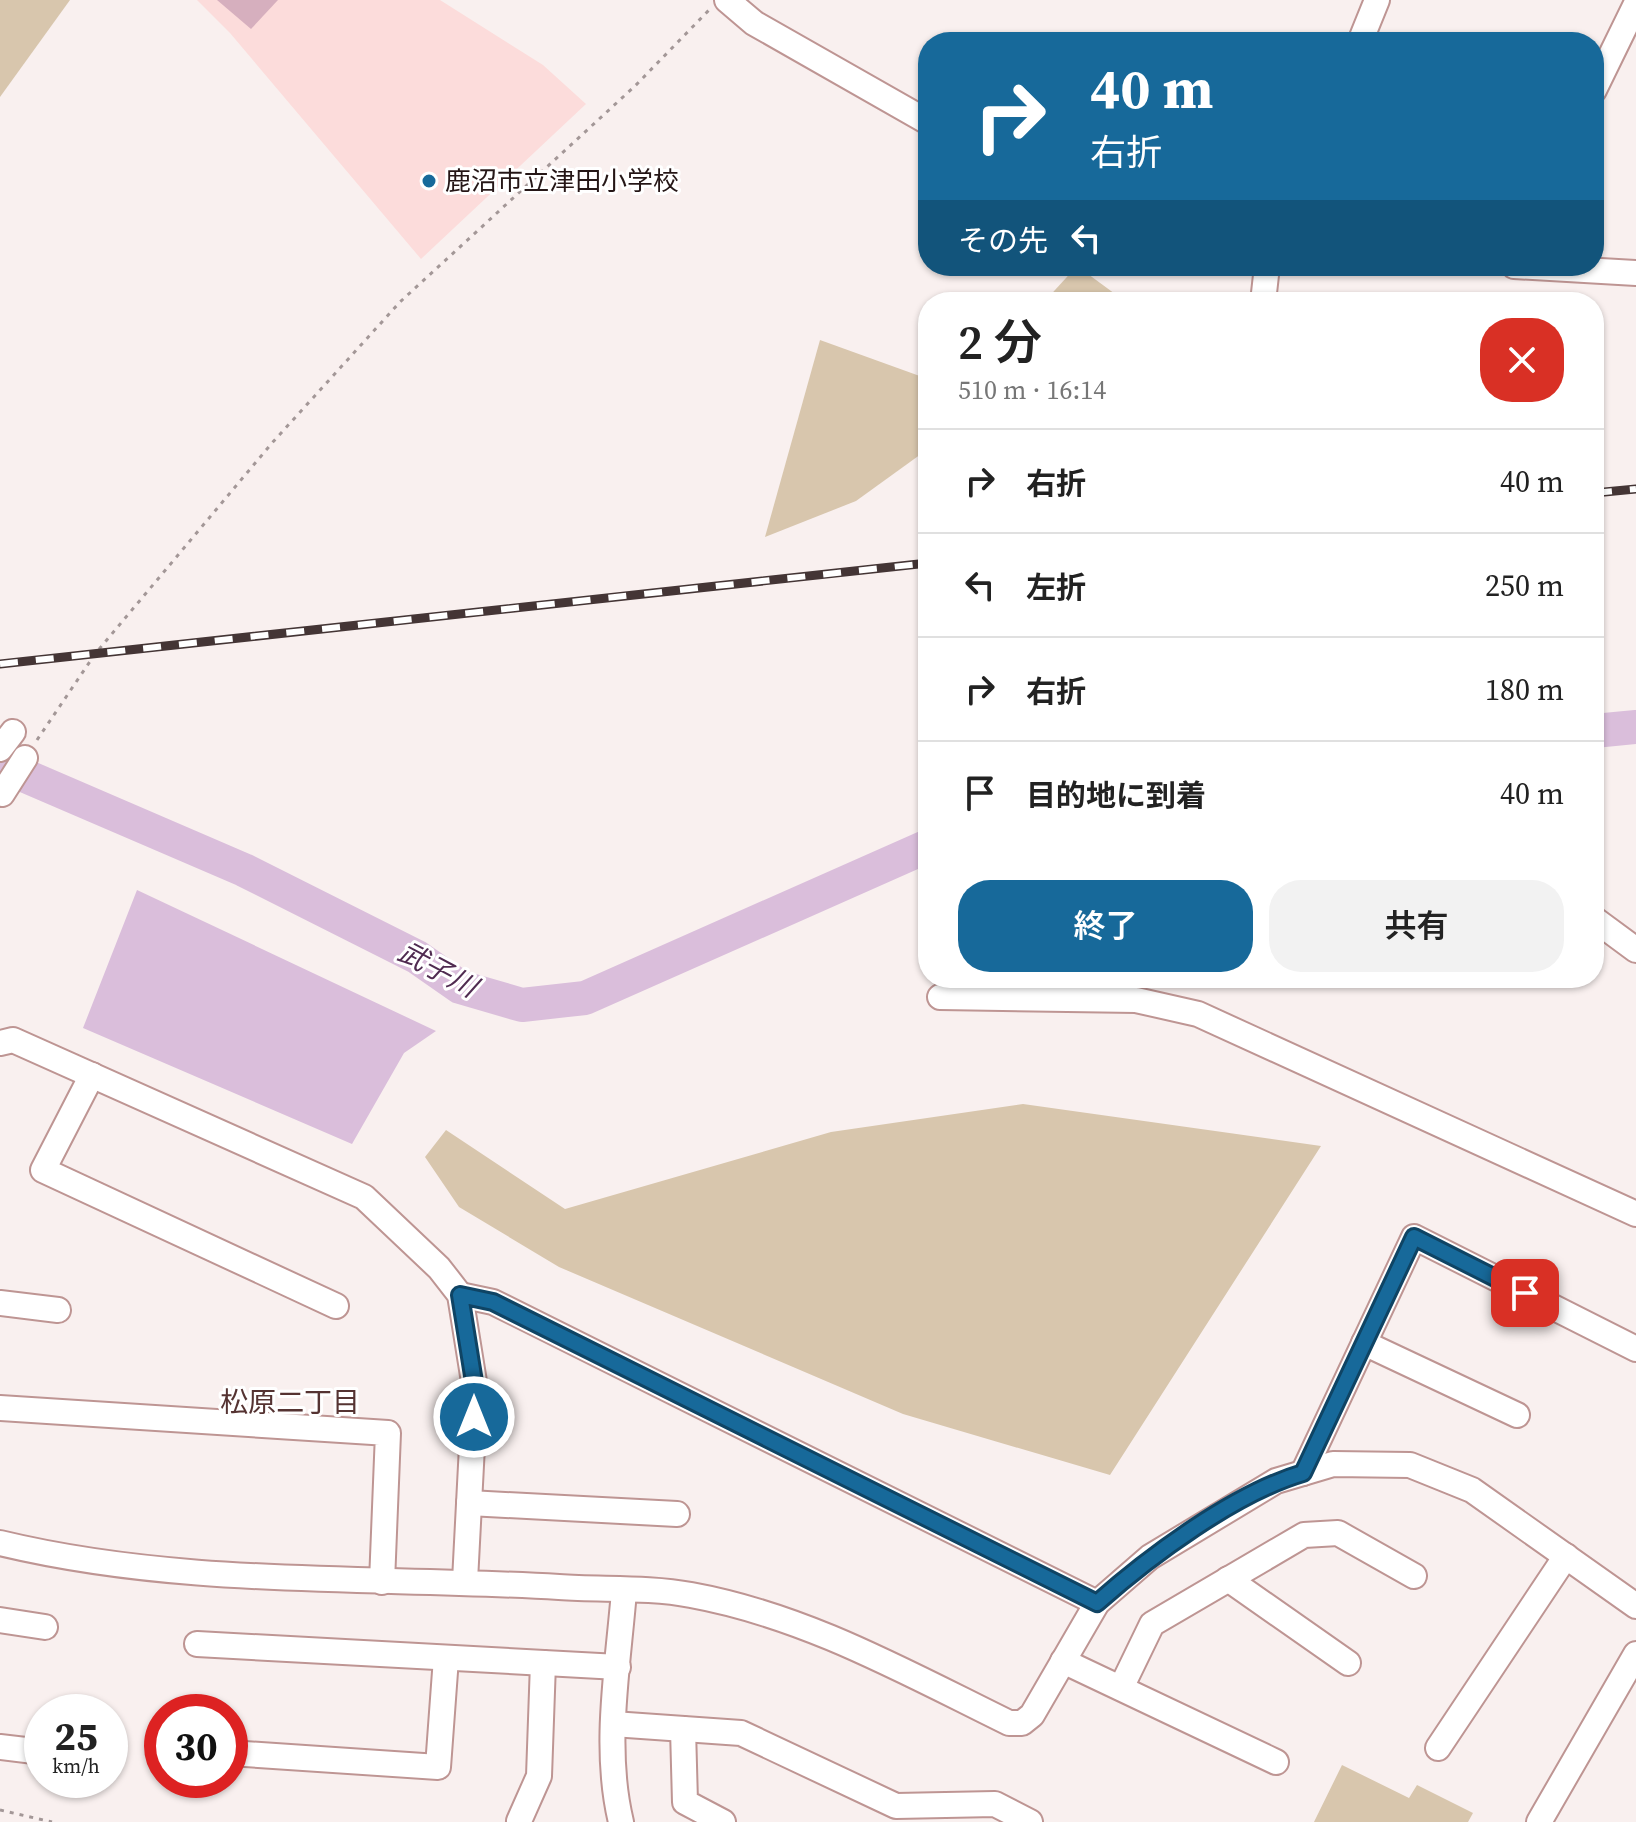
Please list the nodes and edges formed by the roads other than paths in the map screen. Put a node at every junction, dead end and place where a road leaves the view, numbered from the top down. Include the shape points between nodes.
1 (727, 0) edge
2 (1377, 0) edge
3 (1636, 4) edge
4 (1364, 32) edge
5 (1604, 70) edge
6 (918, 116) edge
7 (1604, 271) edge
8 (1636, 273) edge
9 (25, 758) road end
10 (2, 794) edge
11 (1604, 926) edge
12 (1636, 950) edge
13 (940, 997) dead end
14 (0, 1043) edge
15 (92, 1075) junction
16 (1636, 1214) edge
17 (460, 1295) junction
18 (0, 1303) edge
19 (336, 1306) dead end
20 (58, 1310) dead end
21 (1364, 1343) junction
22 (1636, 1349) edge
23 (0, 1408) edge
24 (1517, 1415) dead end
25 (1303, 1473) junction
26 (469, 1503) junction
27 (677, 1514) dead end
28 (0, 1543) edge
29 (1566, 1556) junction
30 (1414, 1576) dead end
31 (1228, 1579) junction
32 (465, 1581) junction
33 (382, 1582) junction
34 (624, 1591) junction
35 (1097, 1603) junction
36 (1636, 1606) edge
37 (0, 1620) edge
38 (45, 1627) dead end
39 (197, 1644) dead end
40 (1636, 1654) edge
41 (446, 1658) junction
42 (1063, 1661) junction
43 (543, 1663) junction
44 (1348, 1663) dead end
45 (618, 1667) junction
46 (1121, 1688) junction
47 (613, 1724) junction
48 (683, 1729) junction
49 (0, 1747) edge
50 (1438, 1748) dead end
51 (24, 1750) edge
52 (248, 1754) edge
53 (1276, 1762) dead end
54 (519, 1821) edge
55 (621, 1822) edge
56 (723, 1822) edge
57 (1030, 1822) edge
58 (1539, 1822) edge

1 - 6 street via 795,48
2 - 4 street
3 - 5 street
7 - 8 street
9 - 10 street
11 - 12 street
13 - 16 street via 1136,1000 1198,1014
14 - 15 street via 13,1040
15 - 17 street via 364,1197 414,1242
15 - 19 street via 43,1170
17 - 26 street via 475,1388
17 - 35 street via 493,1302
18 - 20 street
21 - 22 street via 1414,1237
21 - 24 street
21 - 25 street
23 - 33 street via 388,1433
25 - 29 street via 1333,1464 1410,1465 1472,1490
25 - 35 street via 1276,1481 1150,1557
26 - 27 street
26 - 32 street
28 - 33 street via 153,1568
29 - 36 street
29 - 50 street
30 - 31 street via 1338,1533 1304,1535
31 - 44 street
31 - 46 street via 1152,1624
32 - 33 street
32 - 34 street
34 - 42 street via 687,1594 760,1610 837,1638 1009,1723 1022,1723 1032,1715
34 - 45 street
35 - 42 street
37 - 38 street
39 - 41 street
40 - 58 street
41 - 43 street
41 - 52 street via 438,1767
42 - 46 street
43 - 45 street
43 - 54 street via 539,1776
45 - 47 street
46 - 53 street
47 - 48 street
47 - 55 street via 614,1794
48 - 56 street via 685,1802
48 - 57 street via 741,1733 896,1806 995,1804
49 - 51 street

